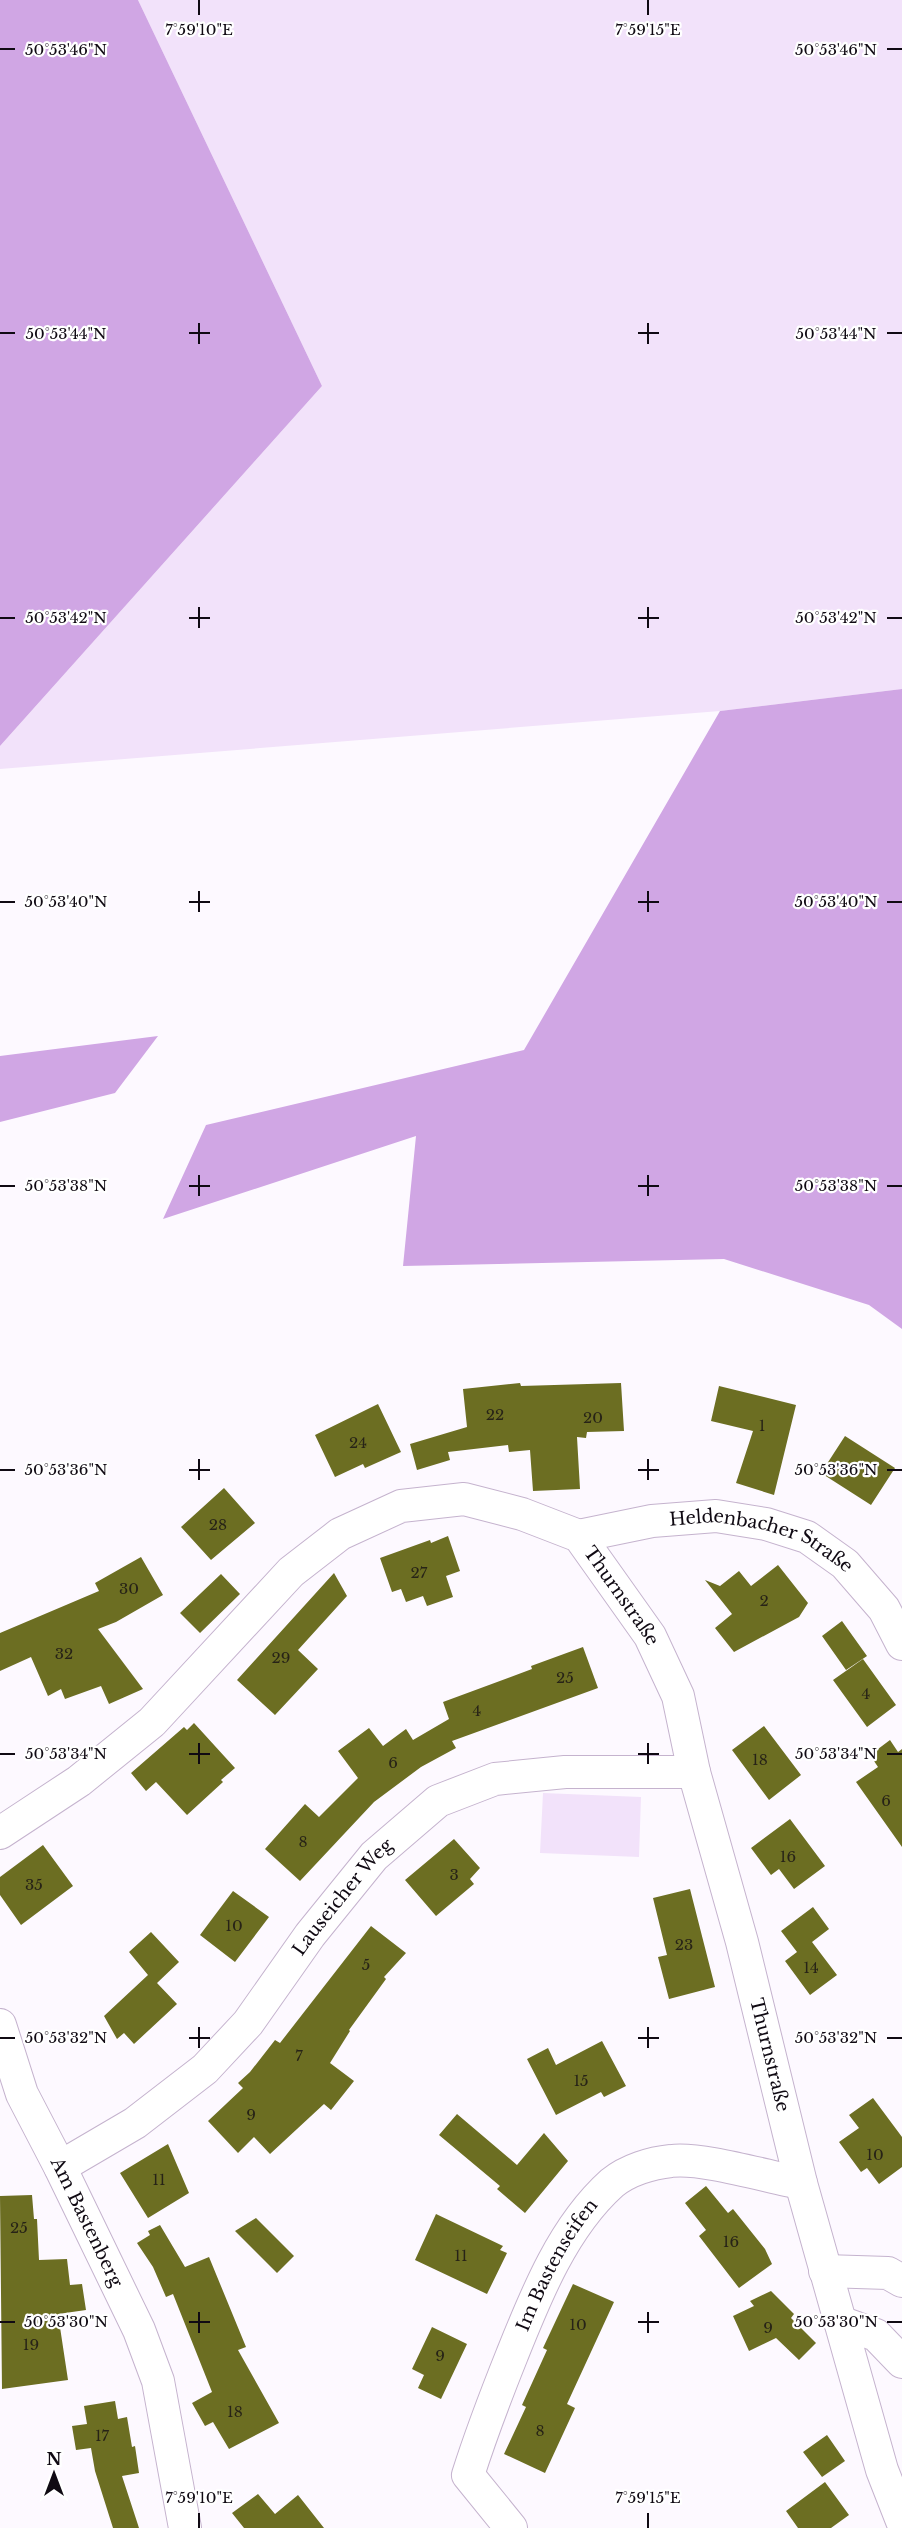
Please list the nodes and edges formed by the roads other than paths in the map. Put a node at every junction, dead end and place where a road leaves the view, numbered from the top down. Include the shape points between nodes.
1 (579, 1536) junction
2 (902, 1644) edge
3 (694, 1772) junction
4 (0, 1833) edge
5 (0, 2025) edge
6 (60, 2167) junction
7 (801, 2183) junction
8 (825, 2271) junction
9 (902, 2281) edge
10 (840, 2322) junction
11 (902, 2362) edge
12 (902, 2521) edge
13 (185, 2528) edge
14 (511, 2528) edge

1 - 2 street, Heldenbacher Straße via 652,1521 716,1516 766,1524 807,1537 845,1564 884,1609
1 - 3 street, Thurnstraße via 650,1636 678,1696
1 - 4 street, Thurnstraße via 522,1514 464,1499 401,1506 340,1534 291,1572 152,1722 79,1781
3 - 6 street, Lauseicher Weg via 565,1772 495,1779 438,1801 374,1856 310,1935 248,2023 205,2069 135,2123
3 - 7 street, Thurnstraße via 742,1942
5 - 6 street, Am Bastenberg via 22,2094
6 - 13 street, Am Bastenberg via 139,2330 158,2381
7 - 8 street, Thurnstraße
7 - 14 street, Im Bastenseifen via 673,2160 642,2166 614,2182 580,2217 535,2297 483,2426 468,2475
8 - 9 street via 888,2273
8 - 10 street, Thurnstraße
10 - 11 street via 876,2335
10 - 12 street, Thurnstraße via 882,2470

